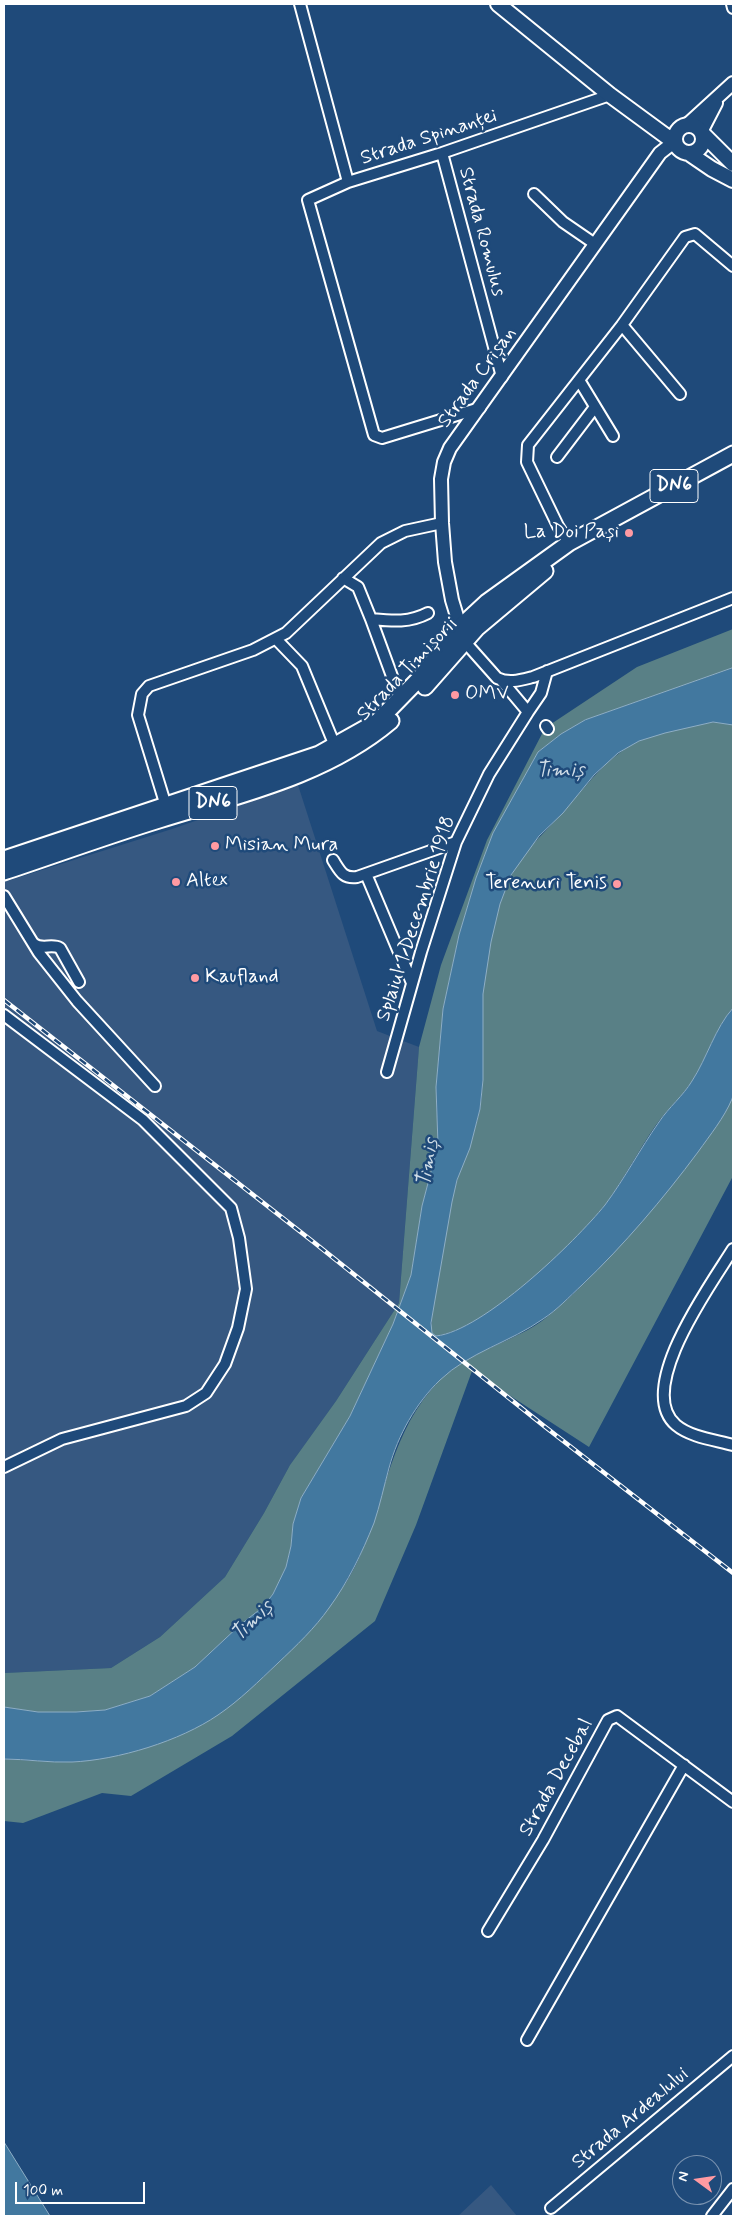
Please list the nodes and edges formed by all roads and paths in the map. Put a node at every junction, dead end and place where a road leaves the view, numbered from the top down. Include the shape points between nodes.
1 (300, 4) edge
2 (498, 4) edge
3 (732, 4) edge
4 (733, 8) edge
5 (733, 83) edge
6 (610, 95) junction
7 (718, 98) junction
8 (646, 121) junction
9 (683, 126) junction
10 (702, 133) junction
11 (681, 148) junction
12 (728, 150) edge
13 (442, 153) junction
14 (733, 163) edge
15 (712, 169) junction
16 (733, 180) edge
17 (348, 182) junction
18 (534, 194) dead end
19 (595, 244) junction
20 (733, 266) edge
21 (622, 325) junction
22 (502, 377) junction
23 (579, 380) junction
24 (680, 394) dead end
25 (596, 407) junction
26 (480, 408) junction
27 (613, 436) dead end
28 (733, 454) edge
29 (557, 458) dead end
30 (616, 517) junction
31 (442, 522) junction
32 (568, 543) junction
33 (343, 578) junction
34 (733, 598) edge
35 (428, 613) dead end
36 (371, 619) junction
37 (459, 628) junction
38 (276, 639) junction
39 (465, 642) junction
40 (547, 671) junction
41 (502, 681) junction
42 (400, 698) junction
43 (528, 712) junction
44 (335, 746) junction
45 (166, 806) junction
46 (456, 842) junction
47 (4, 859) edge
48 (333, 860) dead end
49 (4, 872) edge
50 (366, 874) junction
51 (4, 896) edge
52 (33, 943) junction
53 (421, 952) junction
54 (403, 961) junction
55 (79, 982) dead end
56 (412, 983) junction
57 (4, 1015) edge
58 (387, 1072) dead end
59 (154, 1086) dead end
60 (733, 1249) edge
61 (733, 1445) edge
62 (4, 1467) edge
63 (684, 1765) junction
64 (733, 1802) edge
65 (488, 1931) dead end
66 (527, 2040) dead end
67 (733, 2056) edge
68 (733, 2190) edge
69 (551, 2208) dead end
70 (712, 2216) edge

1 - 17 street, Strada Spinanței
2 - 6 main road
3 - 4 street
5 - 7 street
6 - 8 main road
6 - 13 street, Strada Spinanței
7 - 9 street
7 - 10 street
8 - 9 main road
8 - 11 main road
9 - 10 main road via 695,126
9 - 11 main road via 675,134
10 - 11 main road via 700,149
10 - 12 main road
11 - 15 main road
11 - 19 street, Strada Crișan via 663,149
12 - 14 main road
13 - 17 street, Strada Spinanței
13 - 22 street, Strada Romulus
14 - 15 main road via 722,170
15 - 16 main road
17 - 26 street via 308,200 374,435 382,438
18 - 19 street via 563,222
19 - 22 street, Strada Crișan
20 - 21 street via 695,234 690,234
21 - 23 street
21 - 24 street
22 - 26 street, Strada Crișan
23 - 25 street
23 - 32 street via 528,445 526,454 527,462
25 - 27 street
25 - 29 street
26 - 31 street, Strada Crișan via 450,448 444,462
28 - 30 main road, Strada Timișorii / DN6
30 - 32 main road, Strada Timișorii / DN6
30 - 39 main road, Strada Timișorii / DN6 via 493,613
31 - 33 street via 405,531 381,543
31 - 37 street, Strada Crișan via 445,562
32 - 37 main road, Strada Timișorii / DN6 via 487,602
33 - 36 street via 358,587
33 - 38 street
34 - 40 street
35 - 36 street via 405,622
36 - 42 street
37 - 39 street, Strada Crișan
37 - 42 main road, Strada Timișorii / DN6
38 - 44 street via 302,666
38 - 45 street via 149,686 142,694 138,715
39 - 41 street
39 - 49 main road, Strada Timișorii / DN6 via 395,718 356,748 322,766
40 - 41 street via 515,681
40 - 43 street, Splaiul 1 Decembrie 1918 via 541,694
41 - 43 street
42 - 44 main road, Strada Timișorii / DN6 via 378,721
43 - 46 street, Splaiul 1 Decembrie 1918 via 489,774
44 - 45 main road, Strada Timișorii / DN6
45 - 47 main road, Strada Timișorii / DN6
46 - 50 street
46 - 53 street, Splaiul 1 Decembrie 1918
48 - 50 street via 342,874 349,878
50 - 54 street
51 - 52 street
52 - 55 street via 39,947 60,948
52 - 59 street via 77,1001
53 - 54 street
53 - 56 street, Splaiul 1 Decembrie 1918
54 - 56 street
56 - 58 street, Splaiul 1 Decembrie 1918
57 - 62 street via 143,1120 231,1208 246,1289 238,1328 225,1364 206,1393 186,1406 62,1439
60 - 61 street via 680,1337 668,1368 664,1391 666,1413 674,1424 686,1432
63 - 64 street, Strada Decebal
63 - 65 street, Strada Decebal via 617,1716 608,1720 543,1840
63 - 66 street
67 - 69 street, Strada Ardealului
68 - 70 street

